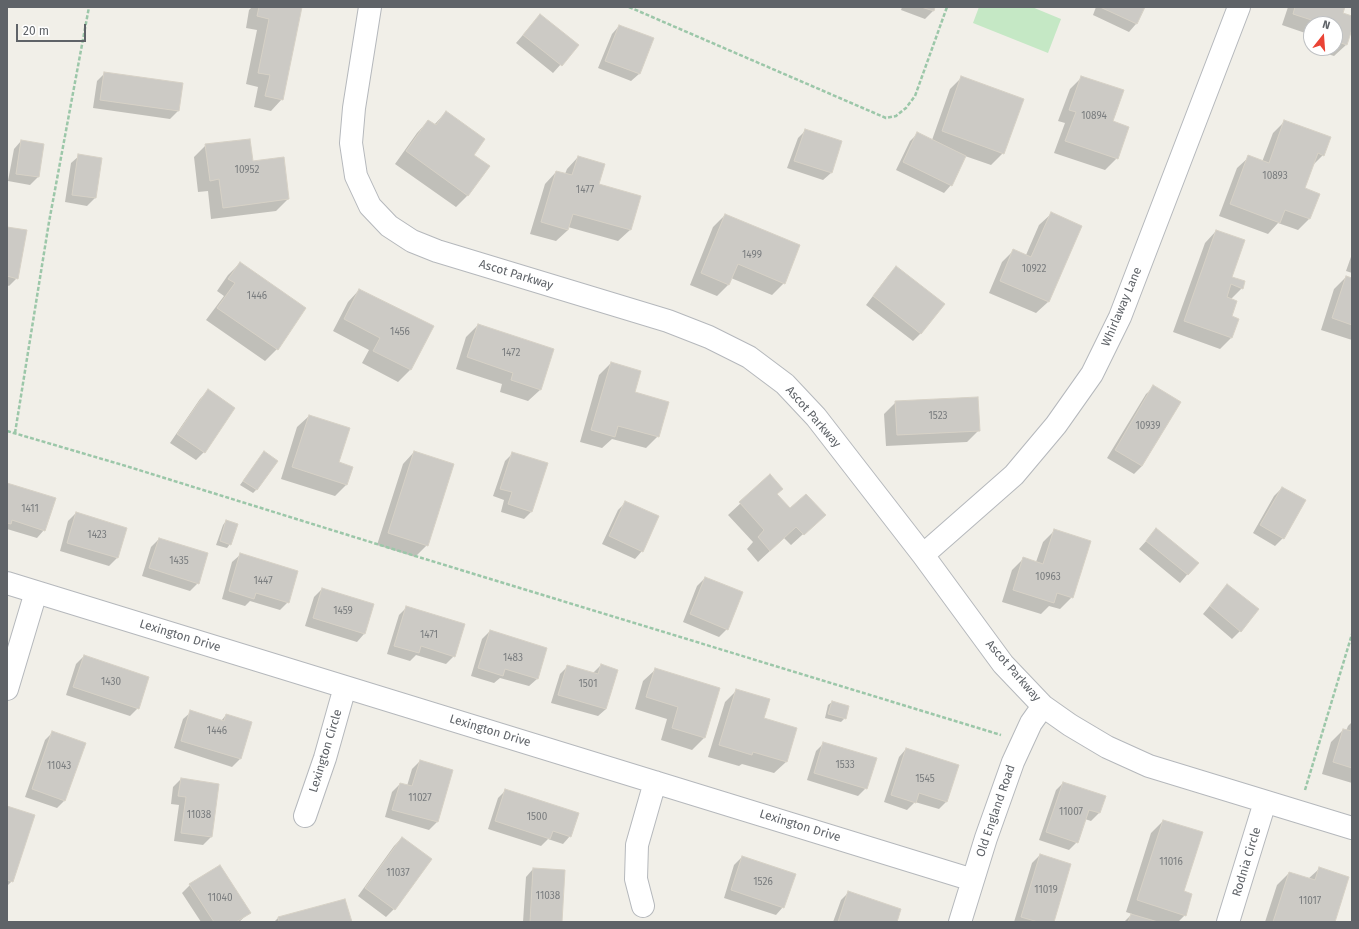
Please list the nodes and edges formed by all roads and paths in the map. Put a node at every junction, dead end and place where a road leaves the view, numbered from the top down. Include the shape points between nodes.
1 (89, 7) edge
2 (370, 7) edge
3 (628, 7) edge
4 (947, 7) edge
5 (1239, 7) edge
6 (7, 431) edge
7 (15, 433) junction
8 (923, 555) junction
9 (7, 583) edge
10 (36, 592) junction
11 (1352, 634) edge
12 (345, 687) junction
13 (7, 689) edge
14 (1043, 706) junction
15 (1022, 741) junction
16 (655, 782) junction
17 (1265, 802) junction
18 (1298, 811) junction
19 (305, 816) dead end
20 (1352, 828) edge
21 (973, 880) junction
22 (643, 906) dead end
23 (960, 922) edge
24 (1228, 922) edge

1 - 7 path via 49,222
2 - 8 street, Ascot Parkway via 351,143 356,176 370,206 389,226 412,241 437,252 668,321 709,337 749,358 785,384 816,417
3 - 4 path via 886,118 896,116 915,96
5 - 8 street, Whirlaway Lane via 1120,317 1092,374 1056,425 1014,474
6 - 7 path
7 - 15 path
8 - 14 street, Ascot Parkway via 1003,664
9 - 10 street, Lexington Drive
10 - 12 street, Lexington Drive
10 - 13 street
11 - 18 path
12 - 16 street, Lexington Drive
12 - 19 street, Lexington Circle
14 - 15 street, Old England Road
14 - 17 street, Ascot Parkway via 1107,747 1149,766
15 - 21 street, Old England Road
16 - 21 street, Lexington Drive
16 - 22 street via 637,845 636,879
17 - 18 street, Ascot Parkway
17 - 24 street, Rodnia Circle
18 - 20 street, Ascot Parkway
21 - 23 street, Old England Road

